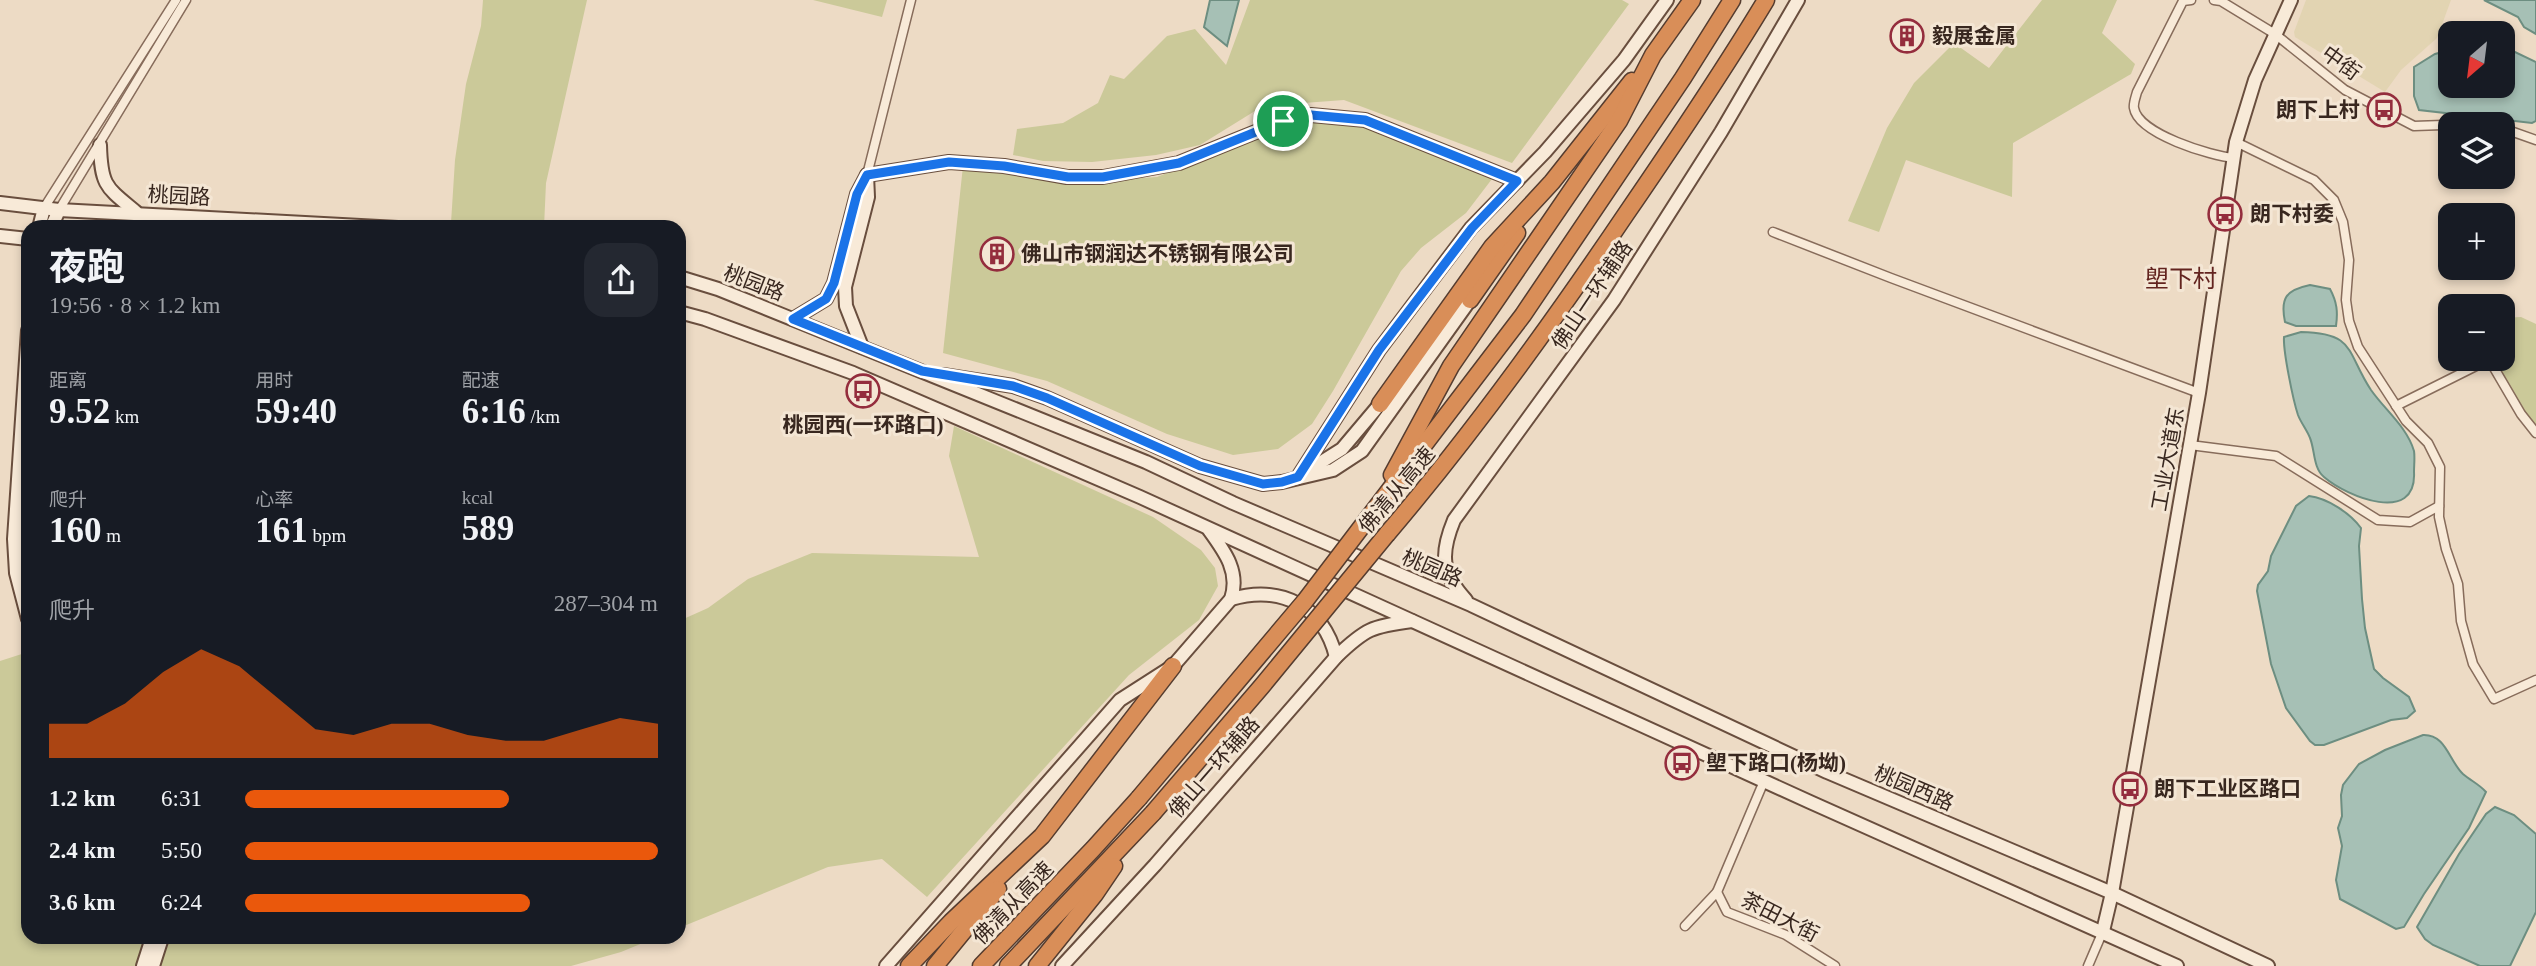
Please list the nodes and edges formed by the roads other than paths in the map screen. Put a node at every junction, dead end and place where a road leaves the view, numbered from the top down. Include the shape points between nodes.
1 (176, 0) edge
2 (186, 0) edge
3 (911, 0) edge
4 (1667, 0) edge
5 (1692, 0) edge
6 (1732, 0) edge
7 (1766, 0) edge
8 (1798, 0) edge
9 (2191, 0) edge
10 (2214, 0) edge
11 (2291, 0) edge
12 (2275, 34) junction
13 (1653, 54) junction
14 (2438, 125) edge
15 (2515, 132) edge
16 (2536, 139) edge
17 (2236, 142) junction
18 (100, 145) junction
19 (2234, 158) junction
20 (867, 175) junction
21 (1517, 181) junction
22 (1552, 182) junction
23 (0, 204) edge
24 (44, 208) junction
25 (59, 210) junction
26 (136, 212) junction
27 (41, 220) edge
28 (55, 220) edge
29 (267, 220) edge
30 (1773, 232) dead end
31 (0, 236) edge
32 (21, 238) edge
33 (686, 279) edge
34 (1470, 300) joint
35 (686, 314) edge
36 (793, 319) junction
37 (862, 347) junction
38 (922, 371) junction
39 (2199, 393) junction
40 (1380, 404) joint
41 (2396, 406) junction
42 (2536, 433) edge
43 (21, 434) edge
44 (2190, 445) junction
45 (1298, 477) junction
46 (2439, 506) junction
47 (1369, 517) junction
48 (1206, 527) junction
49 (21, 592) edge
50 (1231, 599) junction
51 (1471, 605) junction
52 (1412, 621) junction
53 (1336, 657) junction
54 (1174, 666) junction
55 (2536, 680) edge
56 (1764, 781) junction
57 (1139, 829) junction
58 (1042, 836) junction
59 (1717, 892) junction
60 (2112, 893) junction
61 (1685, 926) dead end
62 (2102, 931) junction
63 (150, 944) edge
64 (160, 944) edge
65 (143, 966) edge
66 (153, 966) edge
67 (886, 966) edge
68 (909, 966) edge
69 (935, 966) edge
70 (981, 966) edge
71 (1008, 966) edge
72 (1037, 966) edge
73 (1062, 966) edge
74 (1835, 966) edge
75 (2088, 966) edge
76 (2177, 966) edge
77 (2268, 966) edge

1 - 24 street
2 - 18 street
3 - 20 street
4 - 21 main road via 1624,60
5 - 13 highway
6 - 47 highway, 佛清从高速 via 1523,315
7 - 57 highway, 佛清从高速, bridge via 1552,323 1436,477
8 - 51 main road, 佛山一环辅路 via 1614,300 1454,520 1443,555 1454,587
9 - 19 street via 2183,1 2137,92 2134,108 2141,122 2155,132
10 - 12 street, 中街
11 - 12 main road, 工业大道东
12 - 14 street, 中街 via 2345,90 2414,126
12 - 17 main road, 工业大道东
13 - 22 highway
13 - 47 highway via 1619,121 1451,366
15 - 16 street
17 - 19 main road, 工业大道东
17 - 41 street via 2314,180 2334,200 2349,260 2349,321 2358,347
18 - 25 street
18 - 26 main road via 101,173 108,188
19 - 39 main road, 工业大道东
20 - 21 main road via 949,162 1103,177 1179,163 1283,121 1311,115 1365,120
20 - 36 main road via 857,194 826,299
20 - 37 main road via 868,197 845,287 846,306
21 - 45 main road via 1472,228 1379,350
22 - 34 highway
22 - 40 highway via 1492,247
23 - 24 main road, 桃园路
24 - 25 main road, 桃园路
24 - 27 main road
25 - 26 main road, 桃园路
25 - 28 main road
26 - 29 main road, 桃园路
30 - 39 street
31 - 32 main road
33 - 36 main road, 桃园路
34 - 45 main road via 1362,451 1333,470
35 - 48 main road via 853,373
36 - 37 main road, 桃园路
37 - 38 main road, 桃园路
38 - 45 main road via 1013,386 1200,466 1240,478 1263,484
38 - 51 main road, 桃园路 via 1146,462
39 - 44 main road, 工业大道东
40 - 45 main road via 1342,449
41 - 42 street via 2490,362
41 - 46 street via 2428,443 2440,467
43 - 49 main road via 14,539
44 - 46 street via 2276,456 2378,520 2410,522
44 - 60 main road, 工业大道东
46 - 55 street via 2473,664 2494,699
47 - 70 highway, 佛清从高速, bridge via 1139,798
48 - 50 main road via 1233,571 1236,586
48 - 52 main road
50 - 53 main road via 1251,594 1294,601 1326,630
50 - 54 main road
51 - 60 main road, 桃园西路 via 1827,772
52 - 53 main road, 佛山一环辅路 via 1362,632
52 - 56 main road
53 - 73 main road, 佛山一环辅路
54 - 58 highway
54 - 67 main road via 1120,700
56 - 59 street
56 - 62 main road
57 - 71 highway, 佛清从高速
57 - 72 highway via 1095,894
58 - 68 highway
58 - 69 highway
59 - 61 street
59 - 74 street, 茶田大街 via 1727,912 1786,935
60 - 62 main road, 工业大道东
60 - 77 main road, 桃园西路
62 - 75 street
62 - 76 main road
63 - 65 main road
64 - 66 main road

